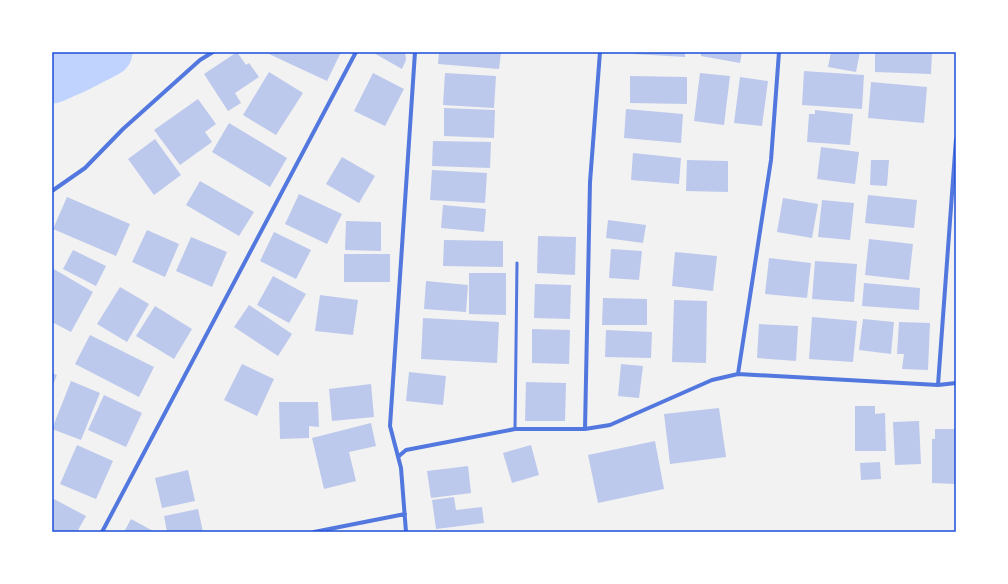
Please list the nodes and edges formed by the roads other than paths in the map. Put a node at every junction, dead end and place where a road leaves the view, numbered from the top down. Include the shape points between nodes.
1 (213, 52) edge
2 (356, 52) edge
3 (415, 52) edge
4 (600, 52) edge
5 (779, 52) edge
6 (956, 138) edge
7 (52, 191) edge
8 (517, 263) dead end
9 (738, 374) junction
10 (956, 383) edge
11 (938, 385) junction
12 (515, 429) junction
13 (585, 429) junction
14 (399, 456) junction
15 (405, 514) junction
16 (102, 532) edge
17 (314, 532) edge
18 (406, 532) edge

1 - 7 street via 200,60 128,124 86,168
2 - 16 street
3 - 14 street via 390,426
4 - 13 street via 590,182
5 - 9 street via 771,160
6 - 11 street
8 - 12 lane
9 - 11 street
9 - 13 street via 712,380 610,425
10 - 11 street
12 - 13 street
12 - 14 street via 406,450
14 - 15 street
15 - 17 street
15 - 18 street

